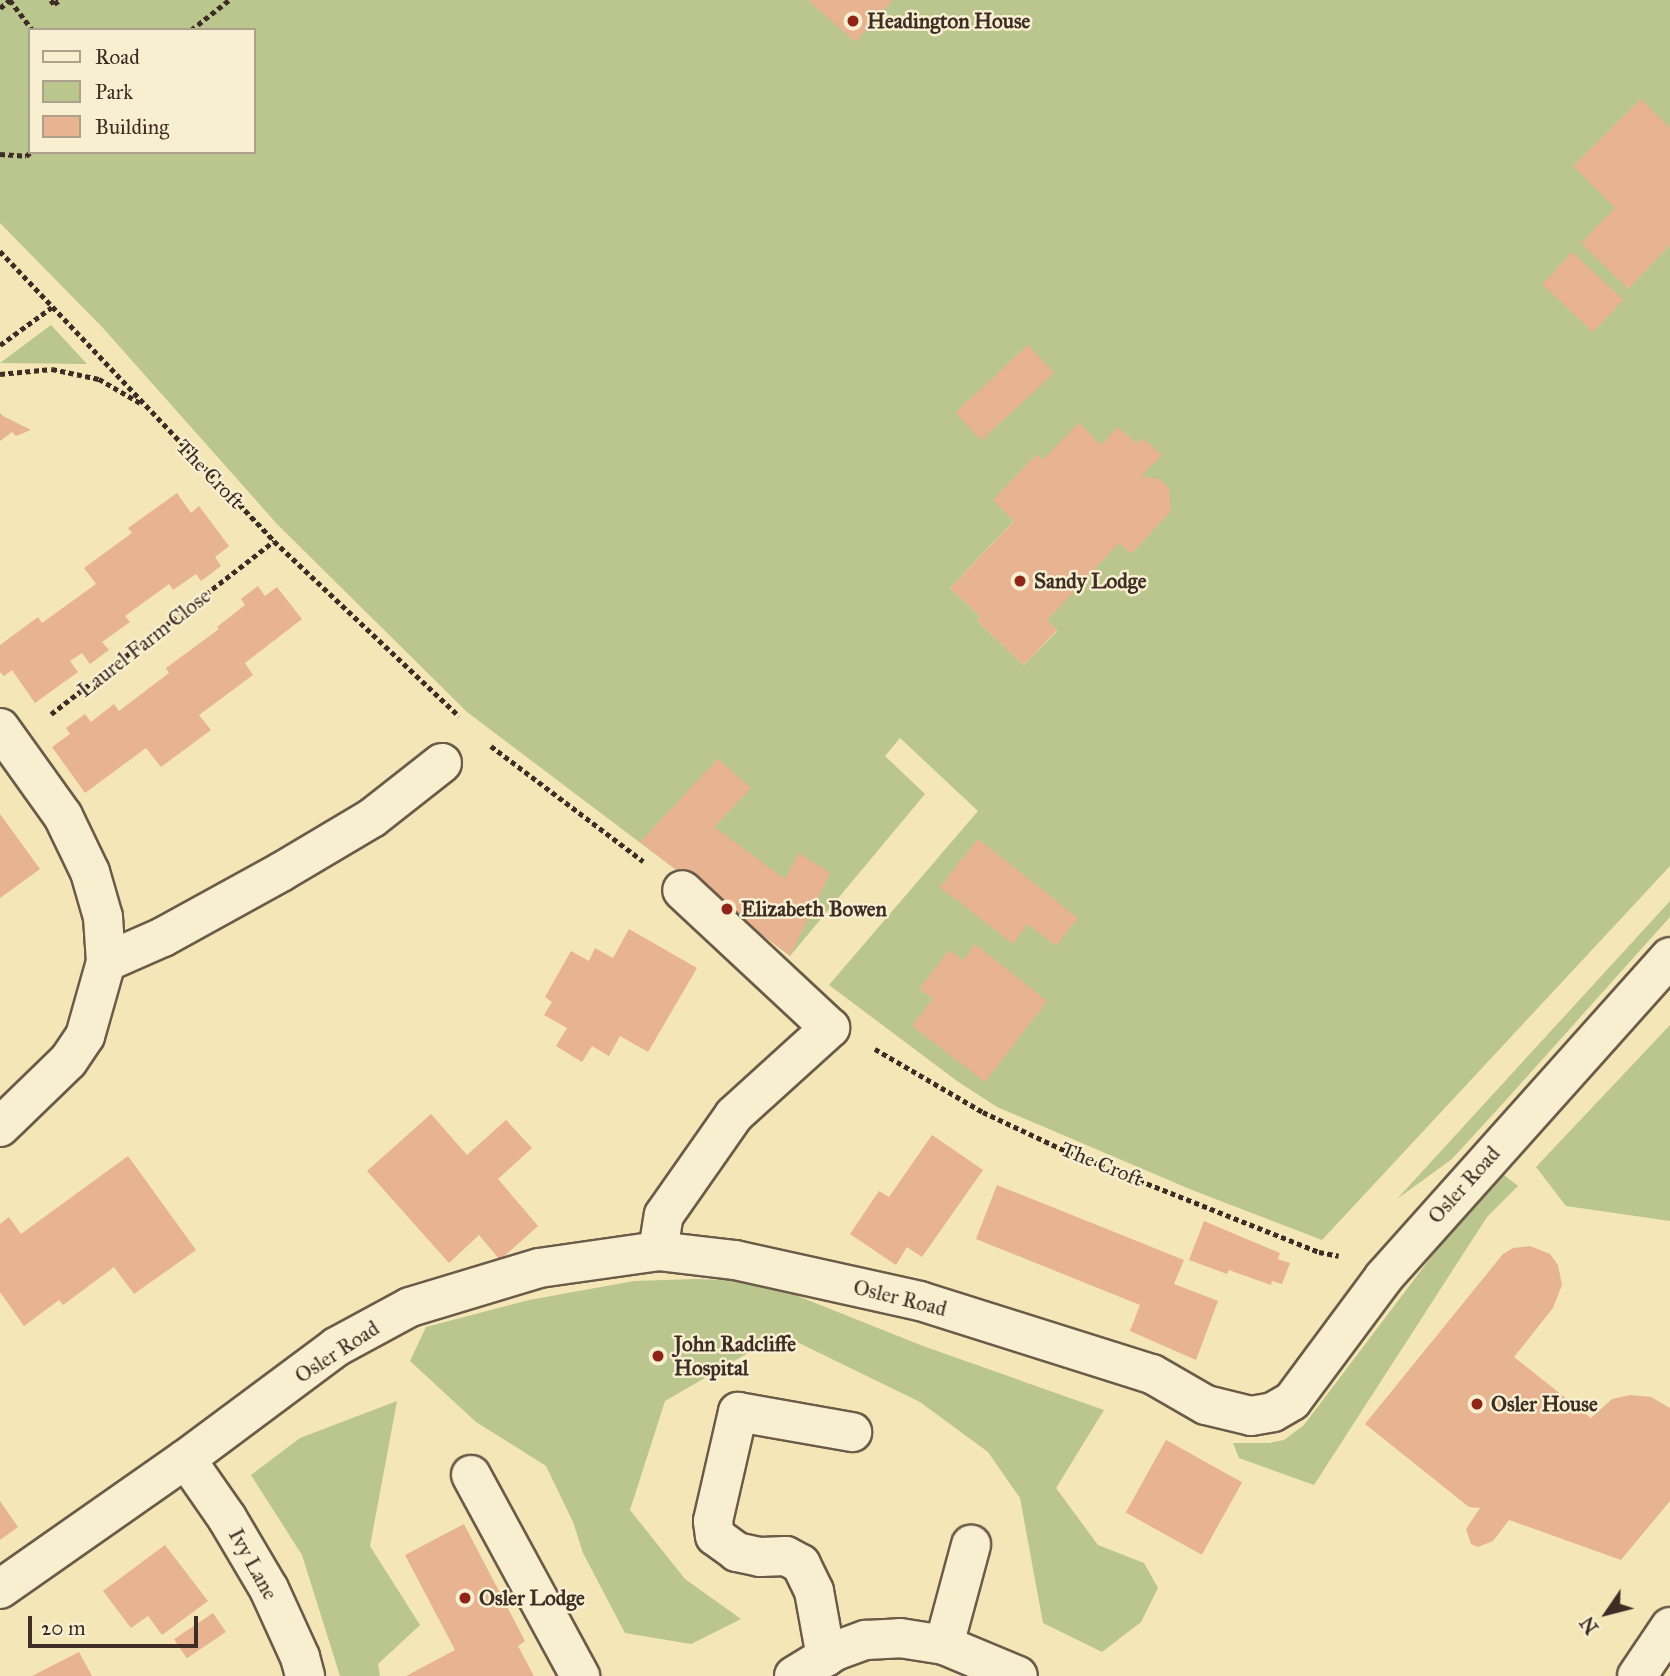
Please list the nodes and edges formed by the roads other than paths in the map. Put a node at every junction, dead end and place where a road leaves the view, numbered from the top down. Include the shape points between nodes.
1 (6, 735) edge
2 (442, 763) dead end
3 (682, 890) dead end
4 (1670, 957) edge
5 (106, 962) junction
6 (0, 1127) edge
7 (658, 1251) junction
8 (852, 1432) dead end
9 (186, 1459) junction
10 (471, 1475) dead end
11 (971, 1545) dead end
12 (0, 1589) edge
13 (1670, 1627) edge
14 (944, 1645) junction
15 (810, 1667) edge
16 (305, 1676) edge
17 (580, 1676) edge
18 (1018, 1676) edge
19 (1637, 1676) edge

1 - 5 street via 63,816 90,872 103,917
2 - 5 street via 372,818 281,872 163,937
3 - 7 street via 830,1028 734,1115 664,1215
4 - 7 street, Osler Road via 1384,1277 1292,1401 1273,1412 1251,1416 1206,1405 1152,1374 920,1301 735,1260
5 - 6 street via 85,1036 68,1061
7 - 9 street, Osler Road via 539,1268 410,1307 336,1348
8 - 15 street via 738,1412 713,1521 715,1535 737,1552 786,1556 801,1564 814,1591
9 - 12 street, Osler Road
9 - 16 street, Ivy Lane via 269,1589
10 - 17 street
11 - 14 street
13 - 19 street
14 - 15 street via 900,1638 866,1640
14 - 18 street

